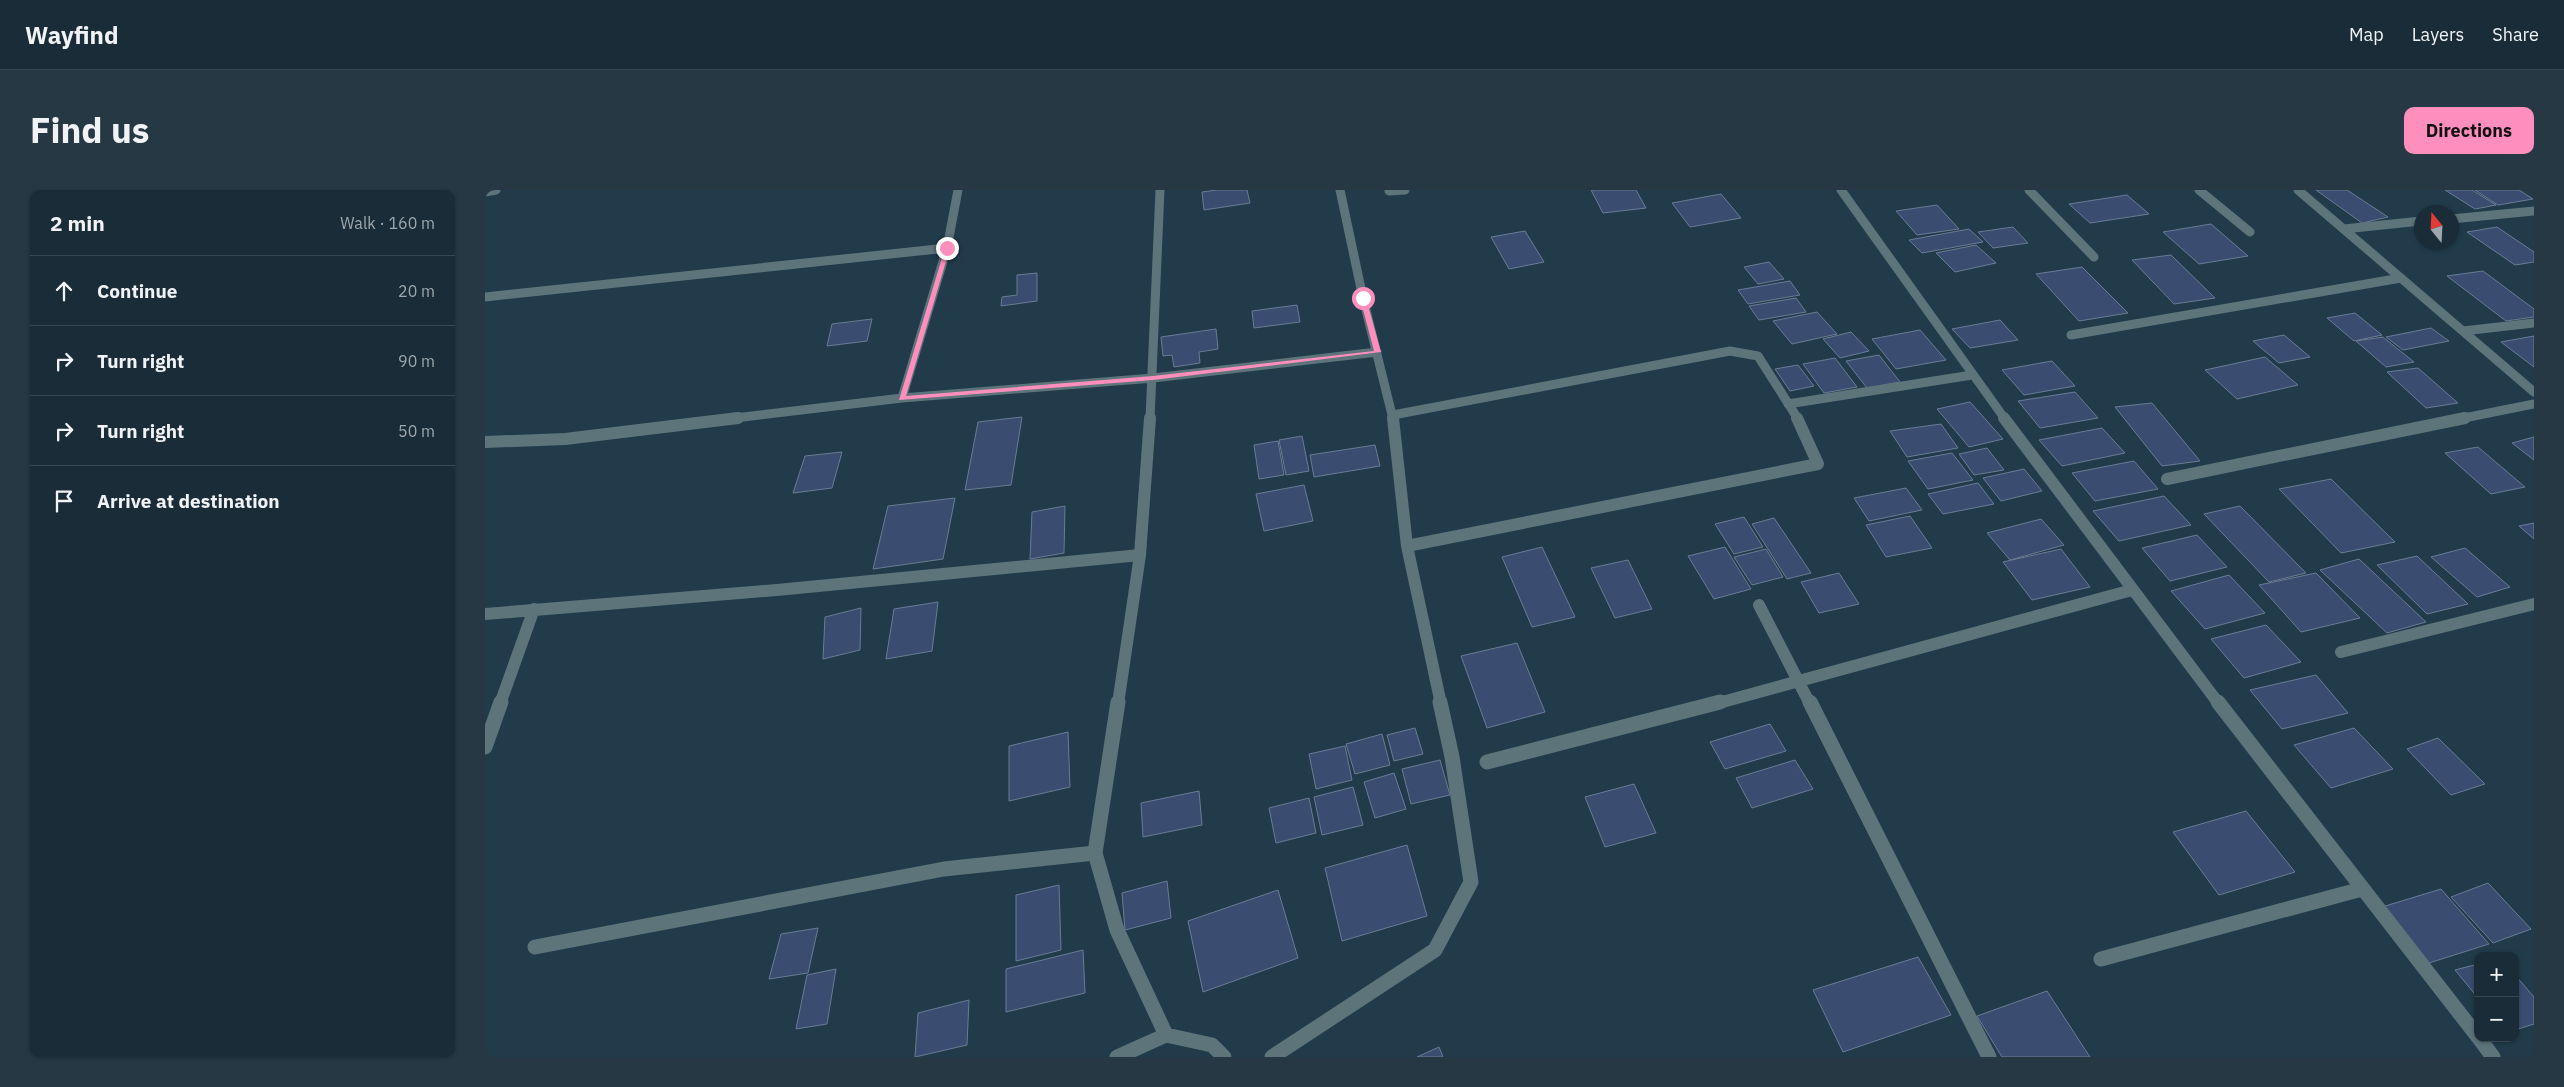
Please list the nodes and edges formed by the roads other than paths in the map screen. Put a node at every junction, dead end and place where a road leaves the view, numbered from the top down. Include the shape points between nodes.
1 (496, 190) edge
2 (958, 190) edge
3 (1160, 190) edge
4 (1340, 190) edge
5 (1405, 190) edge
6 (1841, 190) edge
7 (2029, 190) edge
8 (2199, 190) edge
9 (2298, 190) edge
10 (1389, 191) dead end
11 (485, 192) edge
12 (2534, 211) edge
13 (2459, 218) edge
14 (2414, 223) edge
15 (2343, 229) junction
16 (2250, 232) dead end
17 (947, 248) junction
18 (2094, 257) dead end
19 (2401, 278) junction
20 (485, 297) edge
21 (2534, 323) edge
22 (2463, 331) junction
23 (2071, 335) dead end
24 (1377, 352) junction
25 (1972, 375) junction
26 (1153, 378) junction
27 (2534, 392) edge
28 (902, 398) junction
29 (1788, 404) junction
30 (2534, 404) edge
31 (1393, 415) junction
32 (485, 442) edge
33 (2167, 479) dead end
34 (1407, 546) junction
35 (1140, 555) junction
36 (2132, 590) junction
37 (2534, 604) edge
38 (1759, 605) dead end
39 (534, 610) junction
40 (485, 614) edge
41 (2341, 652) dead end
42 (1800, 682) junction
43 (485, 747) edge
44 (1487, 762) dead end
45 (1095, 853) junction
46 (2362, 889) junction
47 (535, 947) dead end
48 (2101, 959) dead end
49 (2474, 1033) edge
50 (1166, 1035) junction
51 (2481, 1042) edge
52 (1117, 1057) edge
53 (1224, 1057) edge
54 (1272, 1057) edge
55 (1989, 1057) edge
56 (2493, 1057) edge

1 - 11 street
2 - 17 street
3 - 26 street
4 - 24 street
5 - 10 street
6 - 25 street
7 - 18 street
8 - 16 street
9 - 15 street
12 - 13 street
14 - 15 street
15 - 19 street
17 - 20 street
17 - 28 street
19 - 22 street
19 - 23 street
21 - 22 street
22 - 27 street
24 - 26 street
24 - 31 street
25 - 29 street
25 - 36 street
26 - 28 street
26 - 35 street
28 - 32 street via 565,439
29 - 31 street via 1758,356 1730,350
29 - 34 street via 1802,426 1818,464
30 - 33 street
31 - 34 street
34 - 54 street via 1452,758 1471,882 1435,950
35 - 39 street
35 - 45 street
36 - 42 street
36 - 46 street
37 - 41 street
38 - 42 street
39 - 40 street
39 - 43 street
42 - 44 street
42 - 55 street via 1937,962
45 - 47 street via 944,868
45 - 50 street via 1117,930
46 - 48 street
46 - 49 street
50 - 52 street
50 - 53 street via 1212,1045
51 - 56 street

